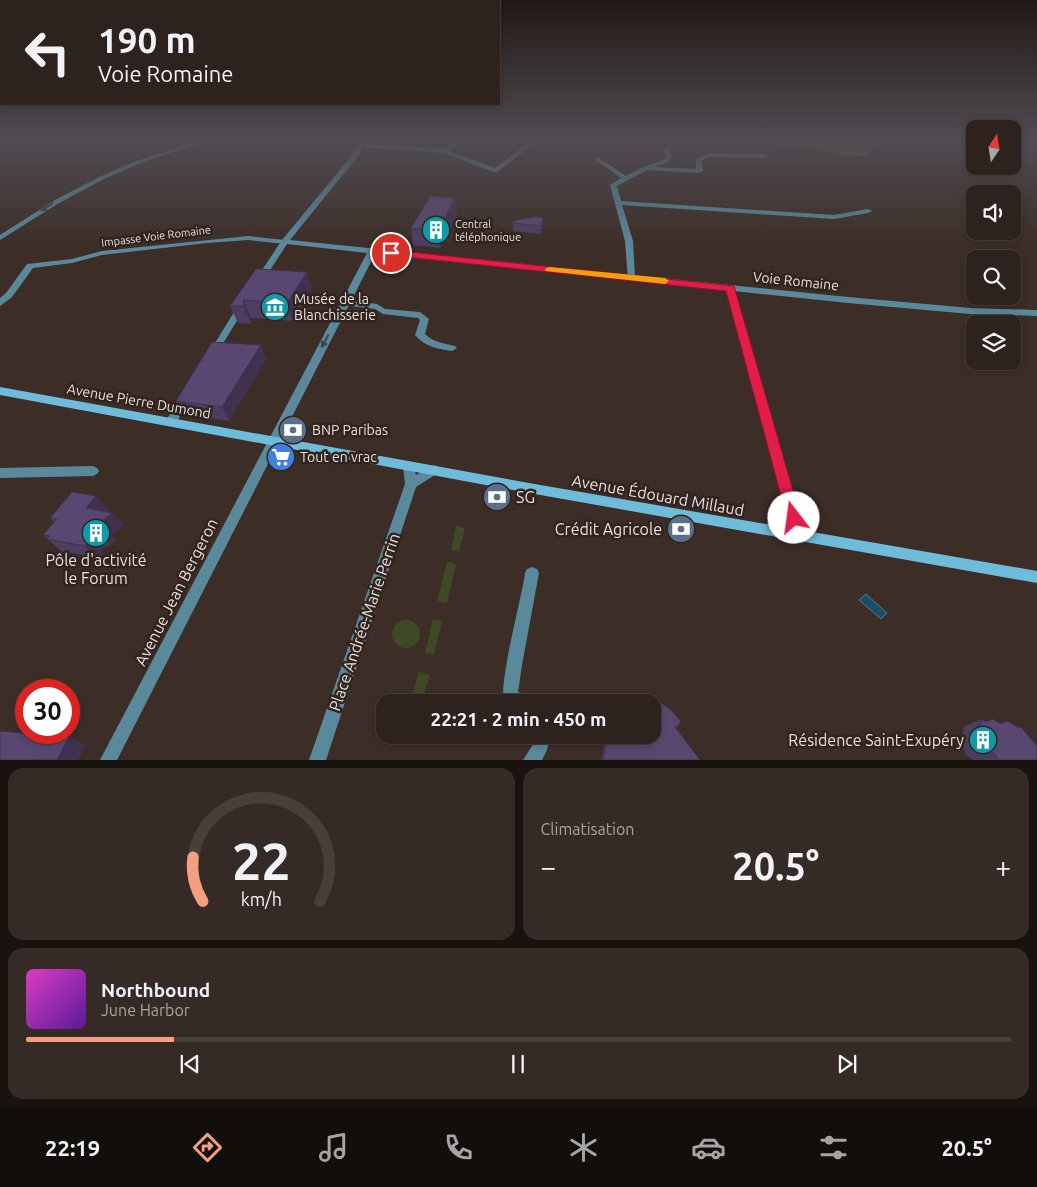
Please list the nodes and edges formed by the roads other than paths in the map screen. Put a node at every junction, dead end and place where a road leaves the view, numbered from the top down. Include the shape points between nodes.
1 (105, 176) edge
2 (337, 176) edge
3 (629, 176) edge
4 (626, 178) joint
5 (619, 203) junction
6 (868, 211) dead end
7 (0, 238) edge
8 (285, 242) junction
9 (372, 251) junction
10 (631, 278) junction
11 (730, 288) junction
12 (0, 303) edge
13 (345, 303) junction
14 (1037, 314) edge
15 (452, 348) dead end
16 (208, 361) edge
17 (194, 384) edge
18 (0, 391) edge
19 (171, 422) junction
20 (273, 440) junction
21 (409, 466) junction
22 (434, 470) junction
23 (93, 471) dead end
24 (0, 473) edge
25 (411, 484) junction
26 (802, 537) junction
27 (532, 573) dead end
28 (1037, 577) edge
29 (510, 694) edge
30 (540, 744) edge
31 (108, 760) edge
32 (316, 760) edge
33 (531, 760) edge

1 -> 7 street via 54,203
2 - 8 street
3 - 4 street
4 - 5 street via 613,185
5 - 6 street via 834,217
5 - 10 street via 629,242
8 - 9 street, Voie Romaine
8 - 12 street, Impasse Voie Romaine via 248,238 207,241 102,253 72,261 30,266
8 - 16 street
9 - 10 street, Voie Romaine
9 - 13 street, Avenue Jean Bergeron
10 - 11 street, Voie Romaine
11 - 14 street, Voie Romaine
11 - 26 street
13 - 15 street via 420,315 425,319 420,334 425,341
13 -> 20 street, Avenue Jean Bergeron
17 - 19 street
18 - 19 main road, Avenue Pierre Dumond
19 - 20 main road, Avenue Pierre Dumond
20 - 21 main road, Avenue Édouard Millaud
20 - 31 street, Avenue Jean Bergeron
21 - 22 main road, Avenue Édouard Millaud
21 - 25 street, Place Andrée-Marie Perrin
22 - 25 street
22 - 26 main road, Avenue Édouard Millaud
23 - 24 street
25 - 32 street, Place Andrée-Marie Perrin
26 - 28 main road, Avenue Édouard Millaud
27 - 29 street
30 - 33 street

